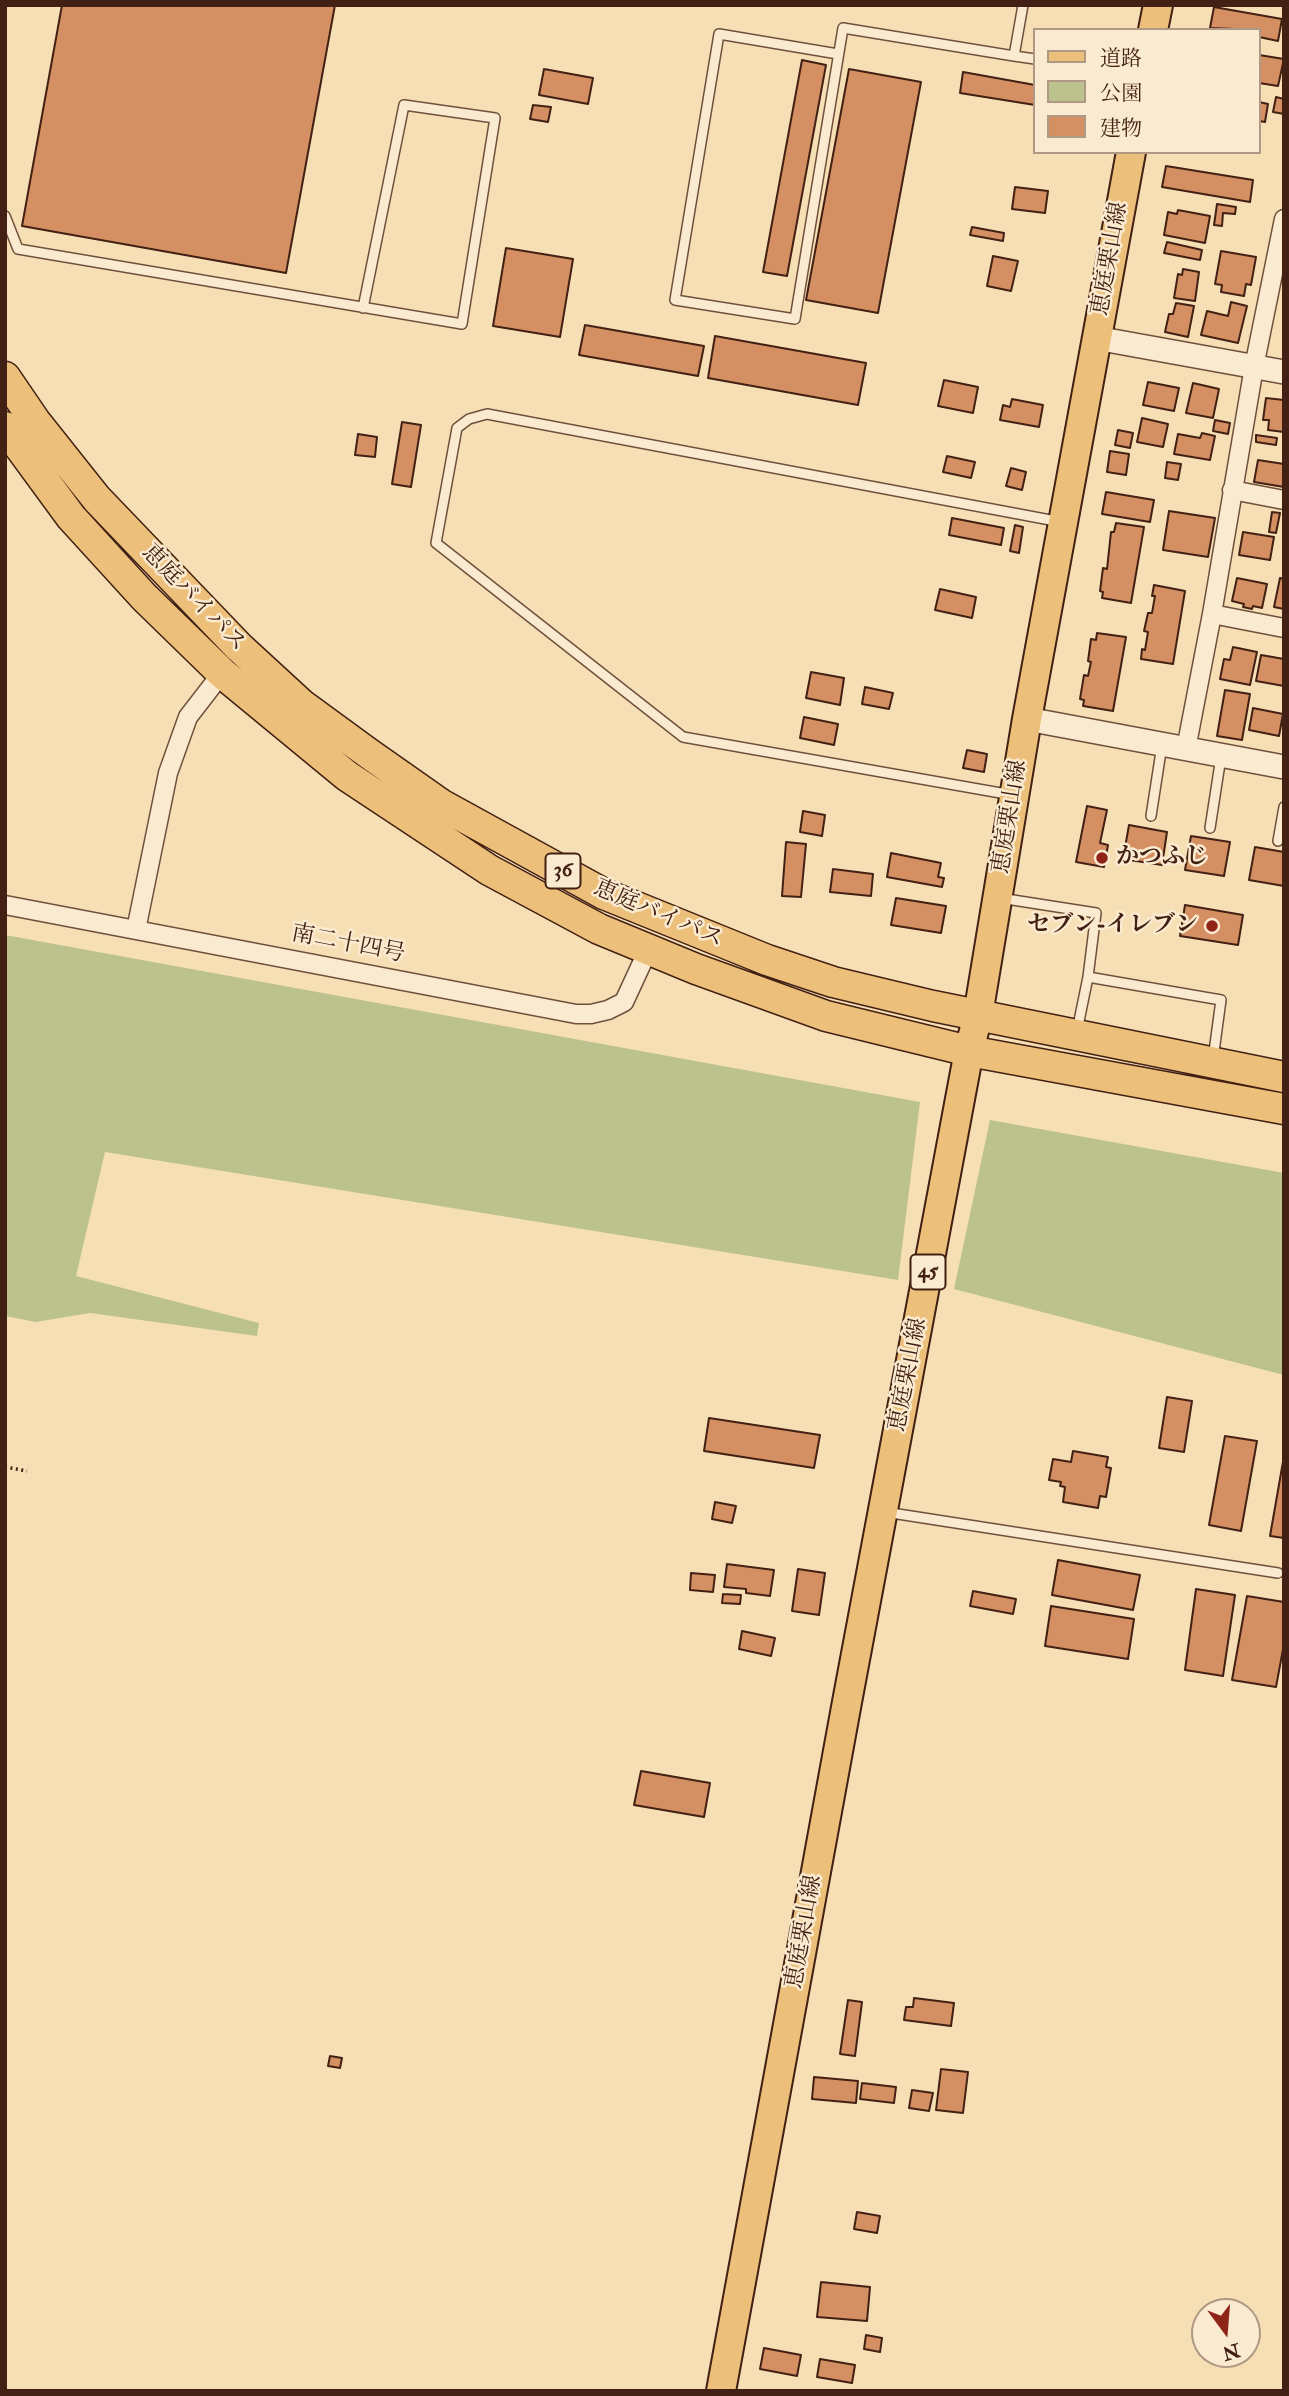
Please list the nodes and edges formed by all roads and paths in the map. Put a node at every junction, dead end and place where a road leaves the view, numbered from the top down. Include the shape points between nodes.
1 (1023, 5) edge
2 (1158, 5) edge
3 (1153, 28) edge
4 (838, 54) junction
5 (1014, 56) junction
6 (1034, 59) edge
7 (1131, 154) edge
8 (5, 216) edge
9 (1284, 219) edge
10 (1282, 243) edge
11 (363, 307) junction
12 (1096, 338) junction
13 (1254, 367) junction
14 (1284, 372) edge
15 (5, 377) edge
16 (5, 427) edge
17 (1232, 490) junction
18 (1284, 500) edge
19 (1063, 522) junction
20 (1212, 614) junction
21 (1284, 628) edge
22 (222, 673) junction
23 (1027, 719) junction
24 (1162, 744) junction
25 (1186, 749) junction
26 (1221, 755) junction
27 (1284, 767) edge
28 (1014, 795) junction
29 (1284, 807) edge
30 (1151, 816) dead end
31 (1210, 828) dead end
32 (1278, 841) dead end
33 (998, 897) junction
34 (5, 905) edge
35 (136, 930) junction
36 (648, 950) junction
37 (1088, 978) junction
38 (978, 1015) junction
39 (1076, 1036) junction
40 (969, 1051) junction
41 (1212, 1064) junction
42 (1284, 1077) edge
43 (1284, 1109) edge
44 (5, 1467) edge
45 (27, 1471) dead end
46 (883, 1512) junction
47 (1278, 1573) dead end
48 (721, 2391) edge

1 - 5 lane
2 - 3 main road
4 - 4 lane via 795,319 675,300 719,34
4 - 5 lane via 843,28
5 - 6 lane
7 - 12 main road, 恵庭栗山線 / 45
8 - 11 lane via 18,248
9 - 10 street
10 - 13 street
11 - 11 lane via 404,104 495,118 461,324
12 - 13 street
12 - 19 main road, 恵庭栗山線 / 45
13 - 14 street
13 - 17 street
15 - 38 highway, 恵庭バイパス / 36 via 97,499 239,647 301,704 442,805 604,894 712,939 833,982
16 - 22 highway, 恵庭バイパス / 36 via 71,517
17 - 18 street
17 - 20 street
19 - 23 main road, 恵庭栗山線 / 45
19 - 28 lane via 487,414 457,428 436,543 683,737
20 - 21 street
20 - 25 street
22 - 35 street via 188,717 168,772
22 - 36 highway, 恵庭バイパス / 36 via 347,776 489,870
23 - 24 street
23 - 28 main road, 恵庭栗山線 / 45
24 - 25 street
24 - 30 lane
25 - 26 street
26 - 27 street
26 - 31 lane
28 - 33 main road, 恵庭栗山線 / 45
29 - 32 lane
33 - 37 lane via 1096,913
33 - 38 main road, 恵庭栗山線 / 45
34 - 35 street, 南二十四号
35 - 36 street, 南二十四号 via 576,1014 608,1010 624,1002
36 - 40 highway, 恵庭バイパス / 36 via 826,1016
37 - 39 lane
37 - 41 lane via 1221,1000
38 - 39 highway, 恵庭バイパス / 36
38 - 40 main road, 恵庭栗山線 / 45
39 - 41 highway, 恵庭バイパス / 36
40 - 43 highway, 恵庭バイパス / 36
40 - 46 main road, 恵庭栗山線 / 45
41 - 42 highway, 恵庭バイパス / 36
44 - 45 path
46 - 47 lane
46 - 48 main road, 恵庭栗山線 / 45

